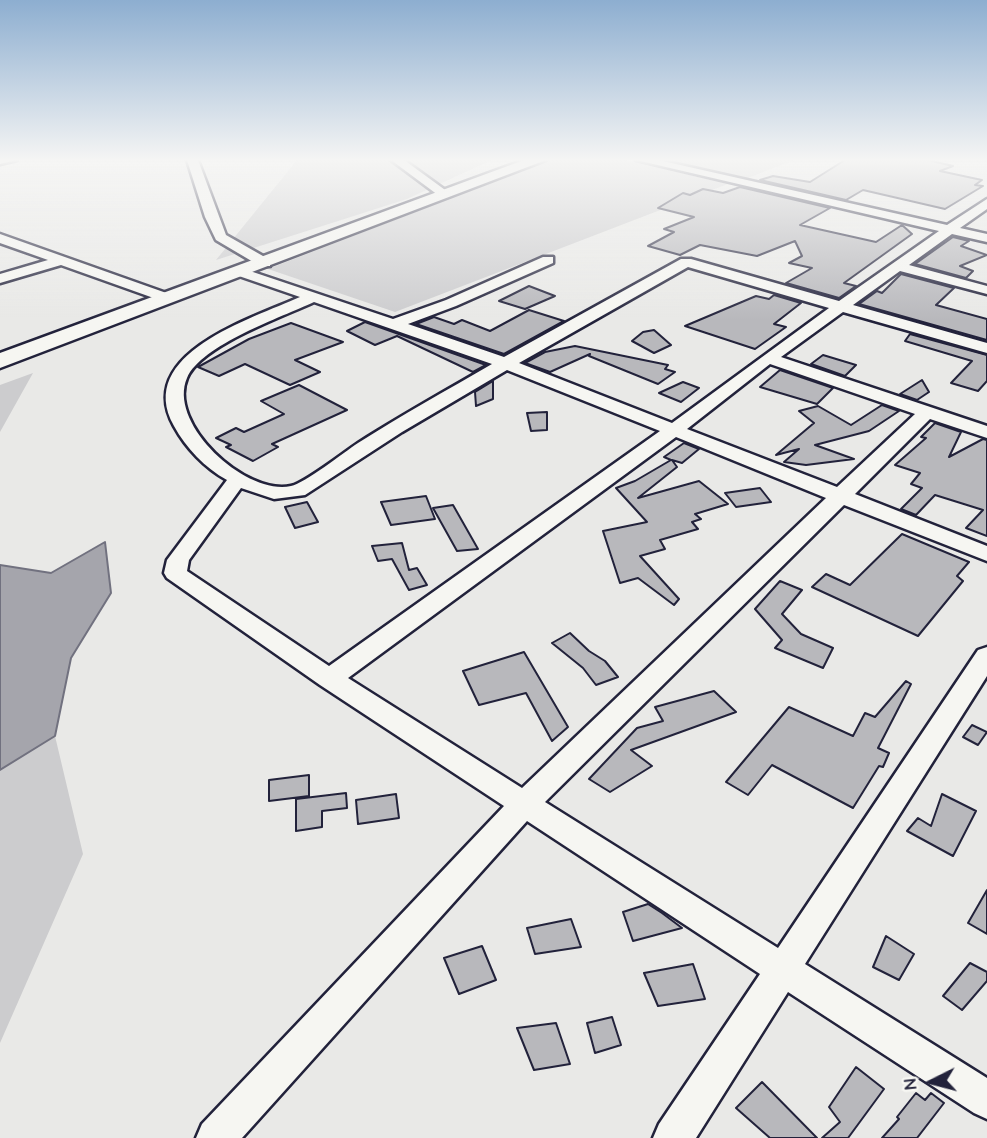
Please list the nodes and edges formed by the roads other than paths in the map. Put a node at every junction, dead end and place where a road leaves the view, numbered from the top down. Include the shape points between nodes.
1 (210, 213) edge
2 (398, 213) edge
3 (875, 213) edge
4 (973, 213) edge
5 (950, 230) junction
6 (0, 238) edge
7 (987, 238) edge
8 (548, 260) dead end
9 (59, 261) junction
10 (265, 263) junction
11 (900, 267) junction
12 (241, 272) junction
13 (0, 279) edge
14 (987, 290) edge
15 (315, 296) junction
16 (167, 298) junction
17 (841, 307) junction
18 (394, 324) junction
19 (987, 348) edge
20 (768, 359) junction
21 (0, 361) edge
22 (507, 364) junction
23 (926, 413) junction
24 (674, 429) junction
25 (987, 432) edge
26 (238, 479) junction
27 (842, 498) junction
28 (987, 554) edge
29 (987, 656) edge
30 (329, 679) junction
31 (524, 804) junction
32 (782, 971) junction
33 (987, 1100) edge
34 (216, 1138) edge
35 (673, 1138) edge

1 - 10 street via 221,237
2 - 10 highway
3 - 5 street
4 - 5 street
5 - 7 street
5 - 11 street
6 - 9 street
8 - 18 street
9 - 13 street
9 - 16 street
10 - 12 highway
11 - 14 street
11 - 17 street
12 - 15 street
12 - 16 highway
15 - 18 street
15 - 26 street via 213,344 177,378 176,417 213,463
16 - 21 highway
17 - 19 street
17 - 20 street
17 - 22 street via 686,262
18 - 22 street
20 - 23 street
20 - 24 street
22 - 24 street
22 - 26 street via 295,492 268,492
23 - 25 street
23 - 27 street
24 - 27 street
24 - 30 street
26 - 30 street via 178,561 175,573
27 - 28 street
27 - 31 street
29 - 32 street
30 - 31 street
31 - 32 street
31 - 34 street
32 - 33 street
32 - 35 street

